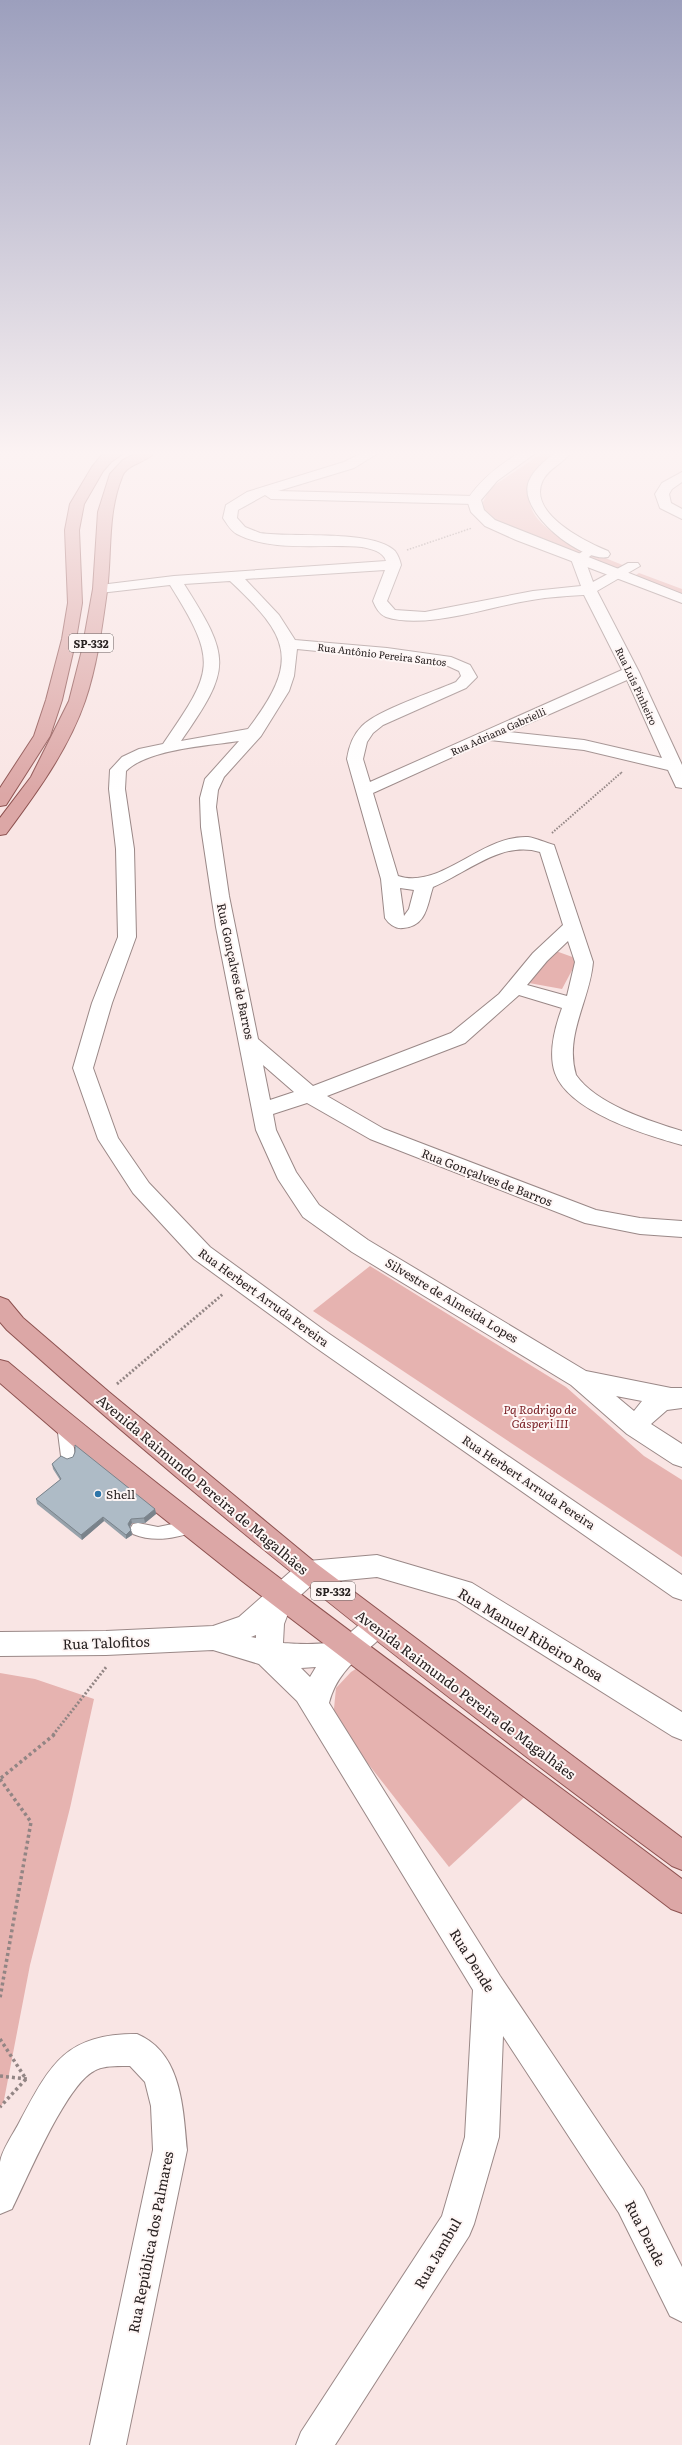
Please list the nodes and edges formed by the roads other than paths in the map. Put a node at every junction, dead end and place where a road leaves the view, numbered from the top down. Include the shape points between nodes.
1 (73, 566) edge
2 (101, 566) edge
3 (331, 566) edge
4 (390, 566) edge
5 (581, 566) edge
6 (596, 566) edge
7 (633, 566) joint
8 (618, 575) junction
9 (233, 576) junction
10 (174, 580) junction
11 (682, 586) edge
12 (100, 589) junction
13 (589, 590) junction
14 (682, 599) edge
15 (289, 644) junction
16 (631, 672) junction
17 (255, 733) junction
18 (487, 736) junction
19 (168, 748) junction
20 (674, 767) junction
21 (682, 783) edge
22 (364, 790) junction
23 (0, 801) edge
24 (0, 830) edge
25 (390, 878) junction
26 (426, 883) junction
27 (572, 927) junction
28 (516, 988) junction
29 (572, 1004) junction
30 (249, 1042) junction
31 (310, 1095) junction
32 (262, 1111) junction
33 (682, 1138) edge
34 (682, 1229) edge
35 (0, 1306) edge
36 (0, 1369) edge
37 (579, 1378) junction
38 (676, 1398) edge
39 (64, 1425) junction
40 (636, 1427) junction
41 (68, 1456) dead end
42 (682, 1457) edge
43 (192, 1526) junction
44 (138, 1529) dead end
45 (308, 1572) junction
46 (682, 1589) edge
47 (282, 1595) junction
48 (376, 1626) junction
49 (213, 1638) junction
50 (0, 1644) edge
51 (350, 1649) junction
52 (268, 1654) junction
53 (315, 1704) junction
54 (682, 1727) edge
55 (682, 1856) edge
56 (682, 1898) edge
57 (489, 1987) junction
58 (0, 2197) edge
59 (682, 2304) edge
60 (108, 2445) edge
61 (314, 2445) edge

1 - 23 main road, SP-332 via 75,603 54,700 42,736
2 - 12 main road, SP-332
3 - 9 street
4 - 13 street via 380,601 384,609 390,613 404,616 425,616 533,595
5 - 13 street, Rua Luís Pinheiro
6 - 8 street
7 - 8 street
7 - 11 street
8 - 13 street
8 - 14 street
9 - 10 street
9 - 15 street via 257,597
10 - 12 street
10 - 19 street via 206,638 212,652 213,666 200,699
12 - 24 main road, SP-332 via 90,650 77,701 39,778
13 - 16 street, Rua Luís Pinheiro
15 - 17 street, Rua Gonçalves de Barros via 290,662 278,698
15 - 22 street, Rua Antônio Pereira Santos via 387,653 451,662 465,668 469,677 461,685 377,722 365,730 356,744 355,759
16 - 18 street, Rua Adriana Gabrielli
16 - 20 street, Rua Luís Pinheiro
17 - 19 street, Rua Herbert Arruda Pereira
17 - 30 street, Rua Gonçalves de Barros via 217,772 209,790 210,832 218,888
18 - 20 street via 578,742
18 - 22 street, Rua Adriana Gabrielli
19 - 46 street, Rua Herbert Arruda Pereira via 145,752 128,760 118,770 117,789 127,892 127,937 102,1003 83,1068 108,1140 142,1188 202,1253 320,1339
20 - 21 street, Rua Luís Pinheiro
22 - 25 street, Rua Antônio Pereira Santos
25 - 26 street via 405,885
25 - 26 street, Rua Antônio Pereira Santos via 394,918 401,924 411,922 416,917
26 - 27 street via 496,848 527,842 539,843 548,849
27 - 28 street via 540,957
27 - 29 street via 584,962 583,977
28 - 29 street
28 - 31 street via 458,1038
29 - 33 street via 565,1032 563,1061 567,1079 608,1112 634,1124
30 - 31 street, Rua Gonçalves de Barros
30 - 32 street, Silvestre de Almeida Lopes
31 - 32 street
31 - 34 street, Rua Gonçalves de Barros via 377,1134 593,1217 640,1226
32 - 37 street, Silvestre de Almeida Lopes via 266,1130 286,1174 311,1211 360,1246
35 - 45 main road, Avenida Raimundo Pereira de Magalhães / SP-332 via 15,1324 100,1399
36 - 39 main road, SP-332
37 - 38 street
37 - 40 street, Silvestre de Almeida Lopes
38 - 40 street via 656,1404 647,1410
39 - 41 lane
39 - 43 main road, SP-332
40 - 42 street, Silvestre de Almeida Lopes
43 - 44 lane via 152,1534
43 - 47 main road, SP-332
45 - 47 street
45 - 48 main road, Avenida Raimundo Pereira de Magalhães / SP-332
45 - 54 street, Rua Manuel Ribeiro Rosa via 377,1566 462,1591
47 - 49 street, Rua Talofitos via 248,1626
47 - 51 main road, SP-332
47 - 52 street via 271,1624
48 - 51 street
48 - 55 main road, Avenida Raimundo Pereira de Magalhães / SP-332
49 - 50 street, Rua Talofitos
49 - 52 street, Rua Talofitos
51 - 52 street via 321,1656 291,1657
51 - 53 street via 337,1659 320,1681
51 - 56 main road, SP-332
52 - 53 street, Rua Talofitos via 307,1692
53 - 57 street, Rua Dende
57 - 59 street, Rua Dende via 631,2201
57 - 61 street, Rua Jambul via 482,2137 457,2224
58 - 60 street, Rua República dos Palmares via 60,2082 79,2061 104,2050 137,2050 159,2074 167,2106 170,2150

